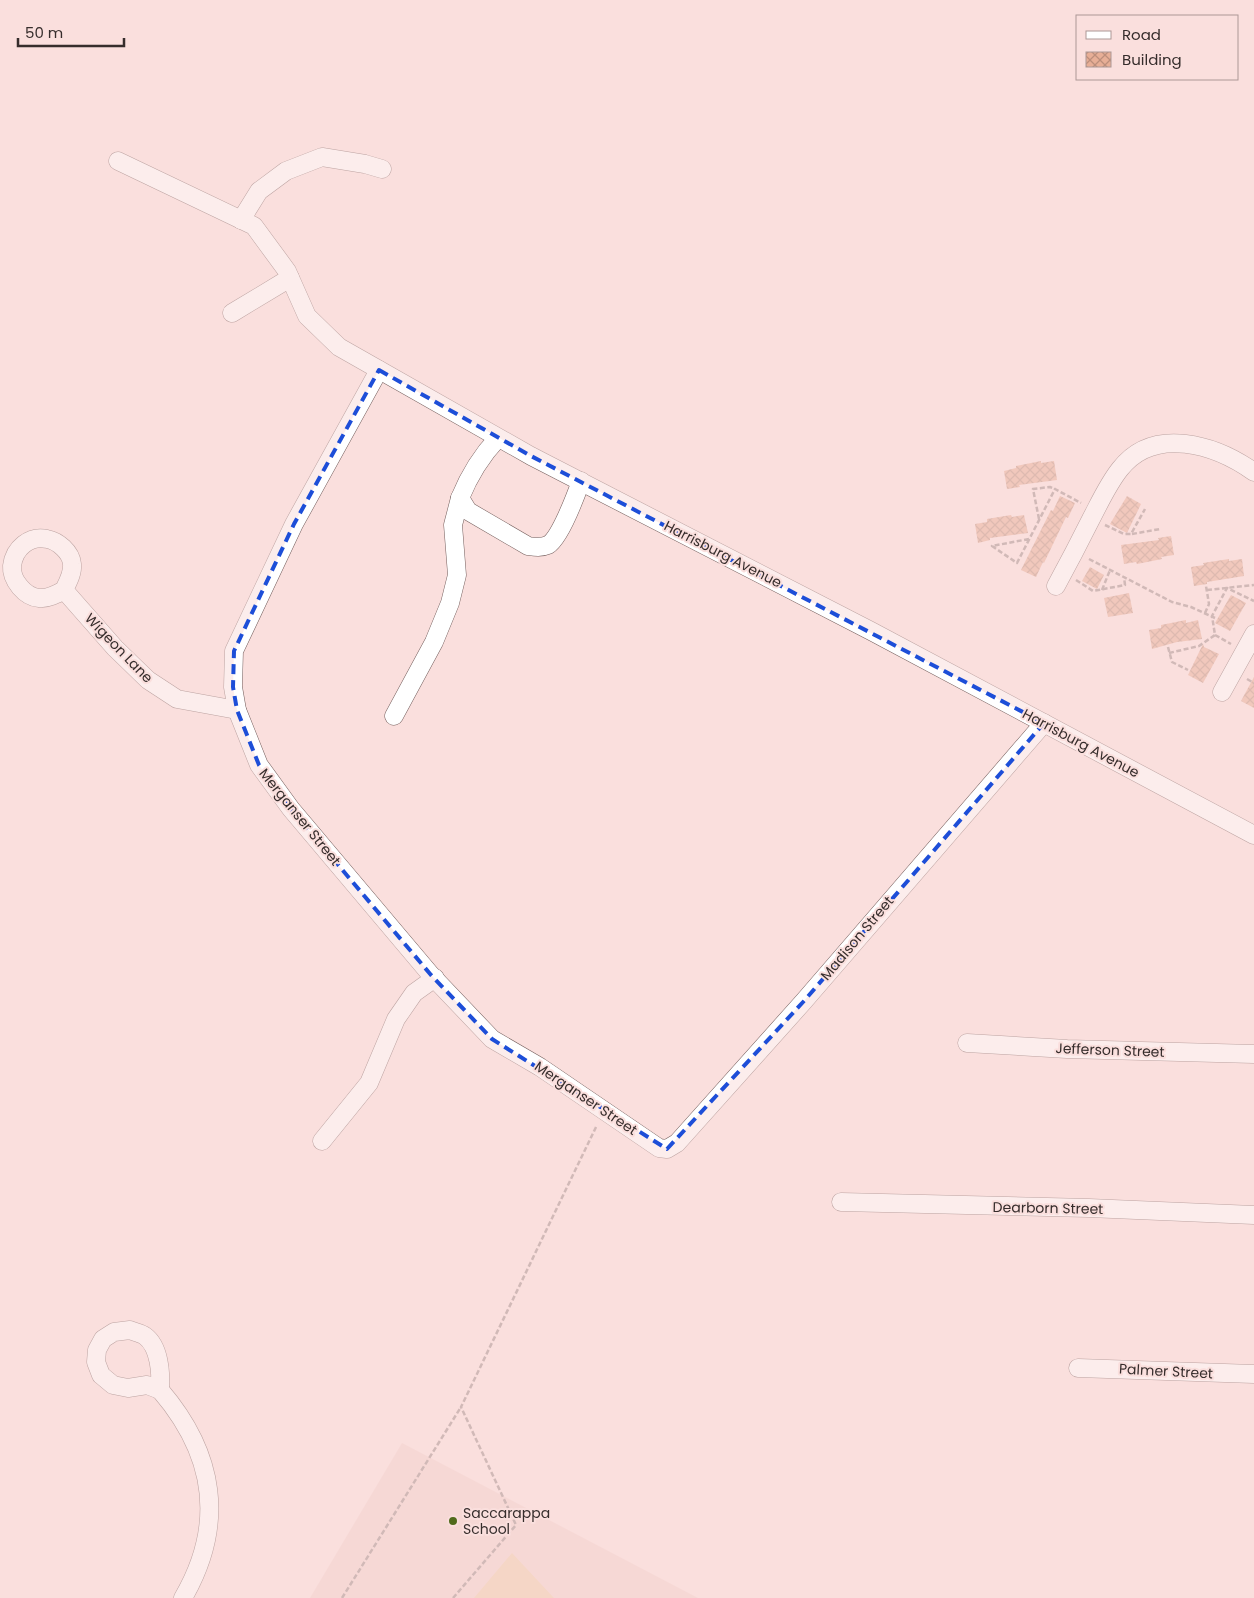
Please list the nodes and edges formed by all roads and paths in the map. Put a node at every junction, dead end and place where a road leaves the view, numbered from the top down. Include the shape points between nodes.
1 (118, 161) dead end
2 (382, 169) dead end
3 (241, 220) junction
4 (290, 278) junction
5 (232, 313) dead end
6 (379, 370) junction
7 (498, 438) junction
8 (1254, 472) edge
9 (581, 481) junction
10 (1055, 489) junction
11 (460, 498) junction
12 (1145, 509) dead end
13 (1094, 514) junction
14 (1039, 519) junction
15 (1160, 529) dead end
16 (1131, 534) junction
17 (1030, 539) junction
18 (1074, 552) junction
19 (1110, 570) junction
20 (1124, 577) junction
21 (1059, 580) joint
22 (1254, 584) edge
23 (1206, 586) dead end
24 (1227, 588) junction
25 (64, 590) dead end
26 (1102, 590) junction
27 (1207, 590) junction
28 (1254, 601) edge
29 (1205, 613) junction
30 (1214, 617) junction
31 (1254, 634) edge
32 (1168, 647) dead end
33 (1169, 653) junction
34 (1188, 670) dead end
35 (1222, 692) dead end
36 (237, 710) junction
37 (394, 716) dead end
38 (1044, 723) junction
39 (1254, 835) edge
40 (435, 978) junction
41 (967, 1043) dead end
42 (1254, 1054) edge
43 (604, 1110) junction
44 (322, 1141) dead end
45 (667, 1149) joint
46 (841, 1202) dead end
47 (1254, 1215) edge
48 (1078, 1368) dead end
49 (1254, 1374) edge
50 (160, 1390) dead end
51 (461, 1407) junction
52 (183, 1598) edge
53 (342, 1598) edge
54 (453, 1598) edge

1 - 3 street, Harrisburg Avenue
2 - 3 street via 322,158 313,161 286,171 259,192
3 - 4 street, Harrisburg Avenue via 254,226
4 - 5 street
4 - 6 street, Harrisburg Avenue via 307,316 339,347
6 - 7 street, Harrisburg Avenue
6 - 36 street, Merganser Street via 294,524 234,652 232,687
7 - 9 street, Harrisburg Avenue
7 - 11 street via 472,472
8 - 13 street via 1205,447 1173,443 1158,445 1143,451 1120,468
9 - 11 street via 564,520 549,544 539,548 528,546 468,511
9 - 38 street, Harrisburg Avenue
10 - 13 path
10 - 14 path
10 - 14 path via 1033,489
11 - 37 street via 453,525 457,575 450,603 434,642
12 - 16 path
13 - 16 path via 1124,534
13 - 18 street
14 - 17 path
15 - 16 path
17 - 17 path via 1018,563 992,546 1011,543
18 - 19 path
18 - 21 street
19 - 20 path
19 - 26 path
20 - 26 path via 1125,585
20 - 29 path via 1172,602
21 - 26 path via 1093,591
22 - 24 path
23 - 27 path
24 - 27 path
24 - 28 path
24 - 30 path
25 - 36 street, Wigeon Lane via 148,680 177,699
27 - 29 path via 1209,604
29 - 30 path
30 - 33 path via 1215,635 1198,646
31 - 35 street
32 - 33 path
33 - 34 path via 1172,662
36 - 40 street, Merganser Street via 259,765 286,802
38 - 39 street, Harrisburg Avenue
38 - 45 street, Madison Street via 798,1008 677,1143
40 - 43 street, Merganser Street via 492,1039 540,1066
40 - 44 street via 414,993 396,1019 369,1083
41 - 42 street, Jefferson Street
43 - 45 street, Merganser Street via 659,1148
43 - 51 path
46 - 47 street, Dearborn Street
48 - 49 street, Palmer Street
50 - 52 street via 191,1433 208,1484 208,1534 194,1580
51 - 53 path
51 - 54 path via 516,1525

